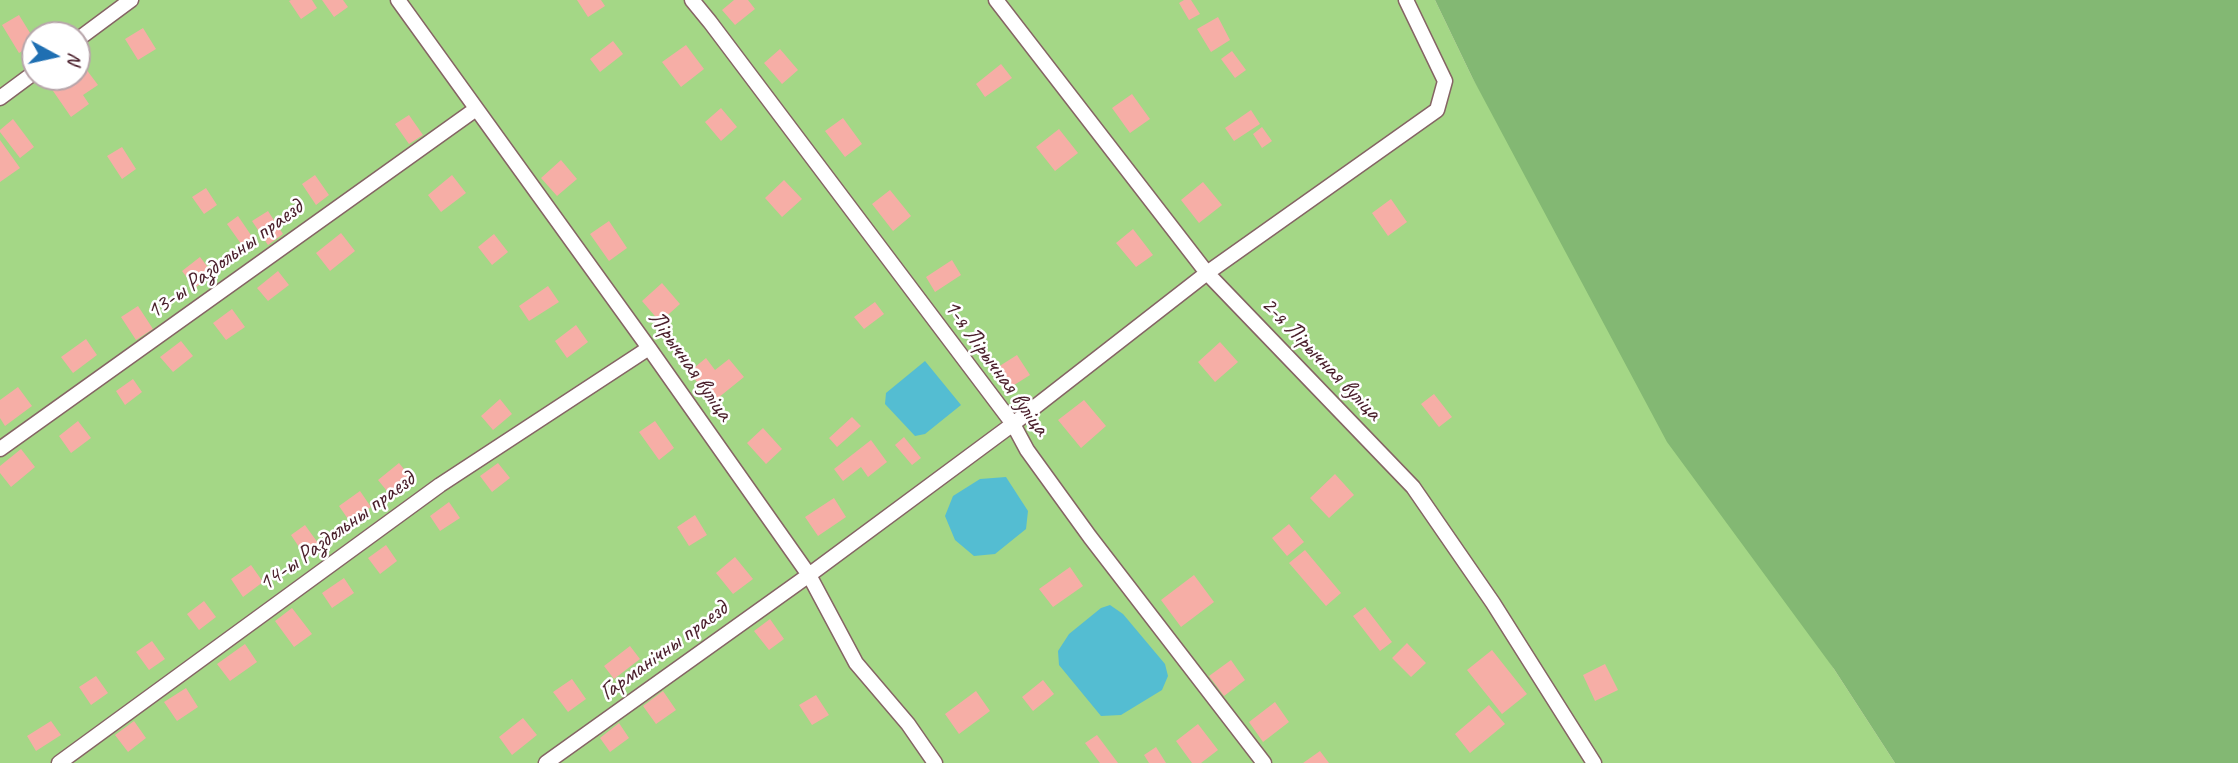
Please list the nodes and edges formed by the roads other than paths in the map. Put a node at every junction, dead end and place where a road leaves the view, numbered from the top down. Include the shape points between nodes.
1 (131, 0) edge
2 (398, 0) edge
3 (692, 0) edge
4 (996, 0) edge
5 (1406, 0) edge
6 (91, 30) edge
7 (21, 82) edge
8 (0, 98) edge
9 (476, 109) junction
10 (1207, 273) junction
11 (649, 348) junction
12 (1013, 424) junction
13 (0, 449) edge
14 (809, 575) junction
15 (59, 763) edge
16 (546, 763) edge
17 (935, 763) edge
18 (1264, 763) edge
19 (1594, 763) edge

1 - 6 lane
2 - 9 lane, Лірычная вуліца
3 - 12 lane, 1-я Лірычная вуліца
4 - 10 lane, 2-я Лірычная вуліца
5 - 10 lane, Гарманічны праезд via 1445,81 1437,110
7 - 8 lane
9 - 11 lane, Лірычная вуліца
9 - 13 lane, 13-ы Раздольны праезд
10 - 12 lane, Гарманічны праезд
10 - 19 lane, 2-я Лірычная вуліца via 1413,487
11 - 14 lane, Лірычная вуліца
11 - 15 lane, 14-ы Раздольны праезд via 440,485
12 - 14 lane, Гарманічны праезд
12 - 18 lane, 1-я Лірычная вуліца via 1090,537
14 - 16 lane, Гарманічны праезд
14 - 17 lane, Лірычная вуліца via 856,663

